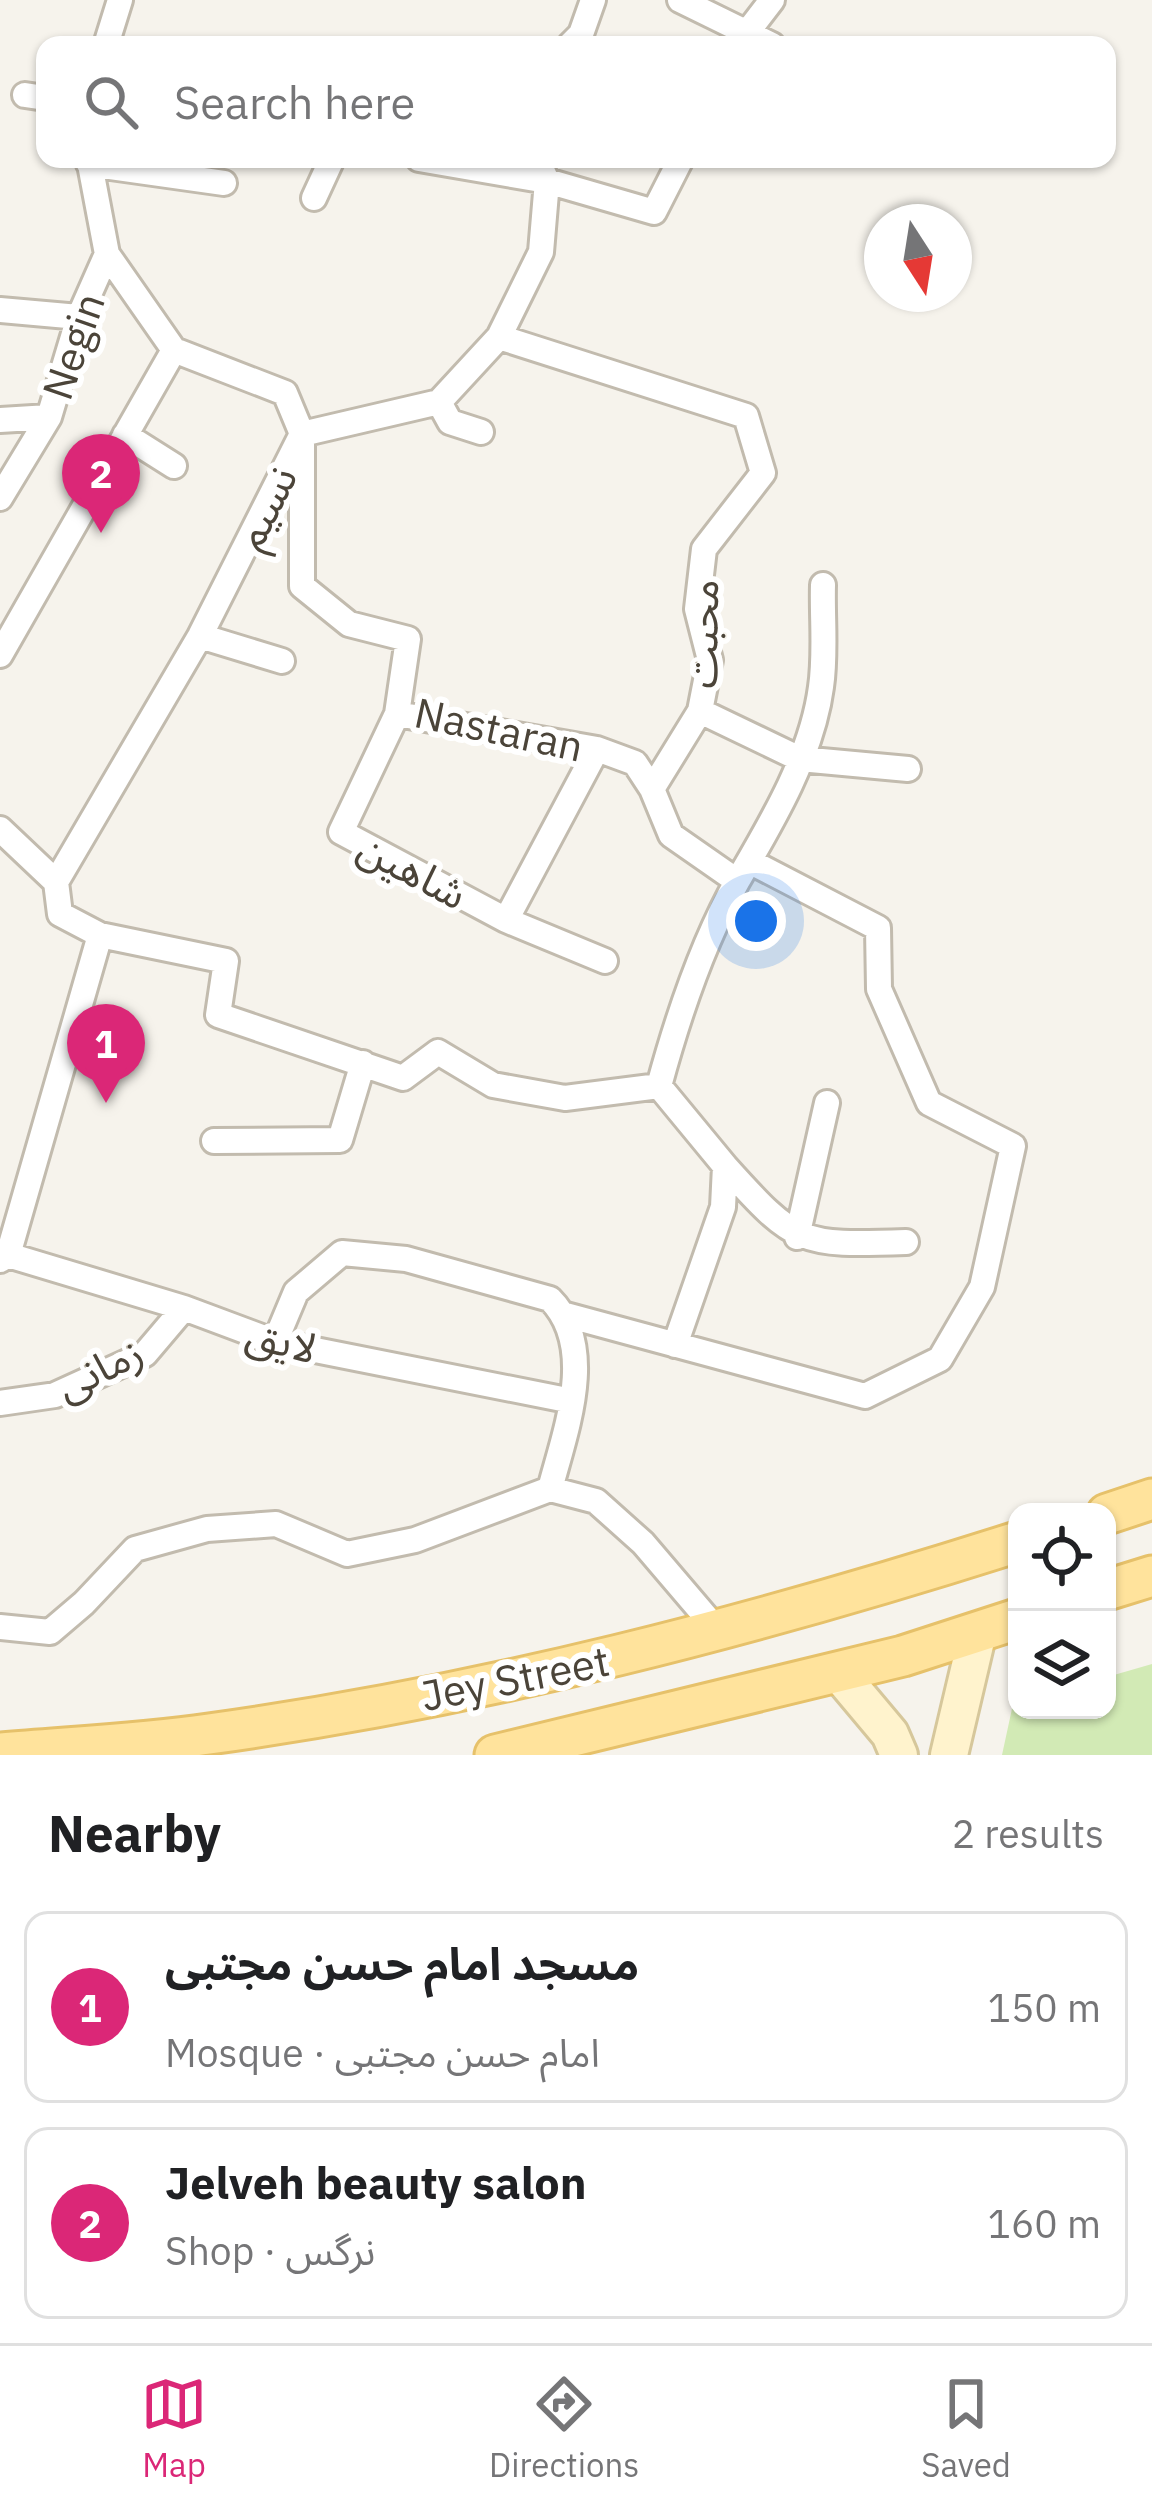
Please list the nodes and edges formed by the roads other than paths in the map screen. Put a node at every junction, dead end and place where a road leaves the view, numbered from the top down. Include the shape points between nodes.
1 (120, 0) edge
2 (593, 0) edge
3 (680, 0) edge
4 (772, 0) edge
5 (109, 36) edge
6 (578, 36) edge
7 (738, 36) edge
8 (743, 36) edge
9 (90, 168) edge
10 (132, 168) edge
11 (328, 168) edge
12 (677, 168) edge
13 (542, 170) edge
14 (224, 183) dead end
15 (314, 198) dead end
16 (107, 254) junction
17 (0, 310) edge
18 (79, 317) junction
19 (499, 337) junction
20 (174, 350) junction
21 (439, 402) junction
22 (49, 417) junction
23 (0, 420) edge
24 (481, 432) dead end
25 (302, 434) junction
26 (125, 435) junction
27 (174, 466) dead end
28 (0, 498) edge
29 (823, 585) dead end
30 (200, 636) junction
31 (0, 656) edge
32 (281, 661) dead end
33 (700, 711) junction
34 (397, 714) junction
35 (597, 749) junction
36 (800, 759) junction
37 (908, 769) dead end
38 (652, 789) junction
39 (0, 829) edge
40 (744, 872) junction
41 (56, 882) junction
42 (506, 920) junction
43 (100, 935) junction
44 (605, 962) dead end
45 (363, 1064) junction
46 (659, 1086) junction
47 (827, 1103) dead end
48 (214, 1142) dead end
49 (725, 1166) junction
50 (796, 1237) junction
51 (906, 1242) dead end
52 (4, 1257) edge
53 (184, 1308) junction
54 (566, 1315) junction
55 (275, 1342) junction
56 (675, 1345) junction
57 (572, 1402) junction
58 (0, 1403) edge
59 (550, 1490) junction
60 (1152, 1499) edge
61 (1116, 1511) edge
62 (1008, 1545) edge
63 (1152, 1576) edge
64 (1116, 1588) edge
65 (1008, 1622) edge
66 (0, 1627) edge
67 (718, 1631) junction
68 (978, 1632) junction
69 (838, 1672) junction
70 (0, 1753) edge
71 (495, 1755) edge
72 (899, 1755) edge
73 (949, 1755) edge

1 - 5 street
2 - 6 street
3 - 7 street
4 - 8 street
9 - 16 street
10 - 14 street
11 - 15 street
12 - 13 street via 655,212
13 - 19 street via 541,252
16 - 18 street, Negin
16 - 20 street
17 - 18 street
18 - 22 street, Negin
19 - 21 street
19 - 33 street, محبت via 746,416 763,473 704,549 697,610 710,660
20 - 25 street via 285,393
20 - 26 street
21 - 24 street via 451,422
21 - 25 street, نسیم
22 - 23 street
22 - 28 street, Negin
25 - 30 street, نسیم
25 - 34 street, Nastaran via 302,586 349,624 407,639
26 - 27 street
26 - 31 street
29 - 36 street via 821,688
30 - 32 street
30 - 41 street, نسیم
33 - 36 street
33 - 38 street, محبت
34 - 35 street, Nastaran
34 - 42 street, شاهین via 341,832
35 - 38 street, Nastaran via 635,763
35 - 42 street
36 - 37 street
36 - 40 street
38 - 40 street, Nastaran via 671,835
39 - 41 street
40 - 46 street via 679,1012
40 - 56 street, Nastaran via 878,928 879,989 929,1103 1013,1146 982,1287 940,1359 865,1396
41 - 43 street via 60,914
42 - 44 street, شاهین
43 - 45 street via 226,962 218,1015
43 - 52 street
45 - 46 street via 403,1078 438,1052 493,1085 565,1098
45 - 48 street via 340,1140
46 - 49 street
47 - 50 street
49 - 50 street
49 - 56 street via 723,1207
50 - 51 street
52 - 53 street, لایق
53 - 55 street, لایق
53 - 58 street, زمانی via 145,1354 55,1394
54 - 55 street via 550,1299 487,1281 406,1259 342,1253 296,1292
54 - 56 street
54 - 57 street
55 - 57 street, لایق
57 - 59 street
59 - 66 street via 415,1540 346,1554 276,1524 207,1529 135,1549 50,1632
59 - 67 street via 596,1501
60 - 61 main road
62 - 67 main road, Jey Street
63 - 64 main road
65 - 68 main road, Jey Street
67 - 70 main road, Jey Street via 455,1691 208,1734
68 - 69 main road, Jey Street
68 - 73 street
69 - 71 main road, Jey Street
69 - 72 street

